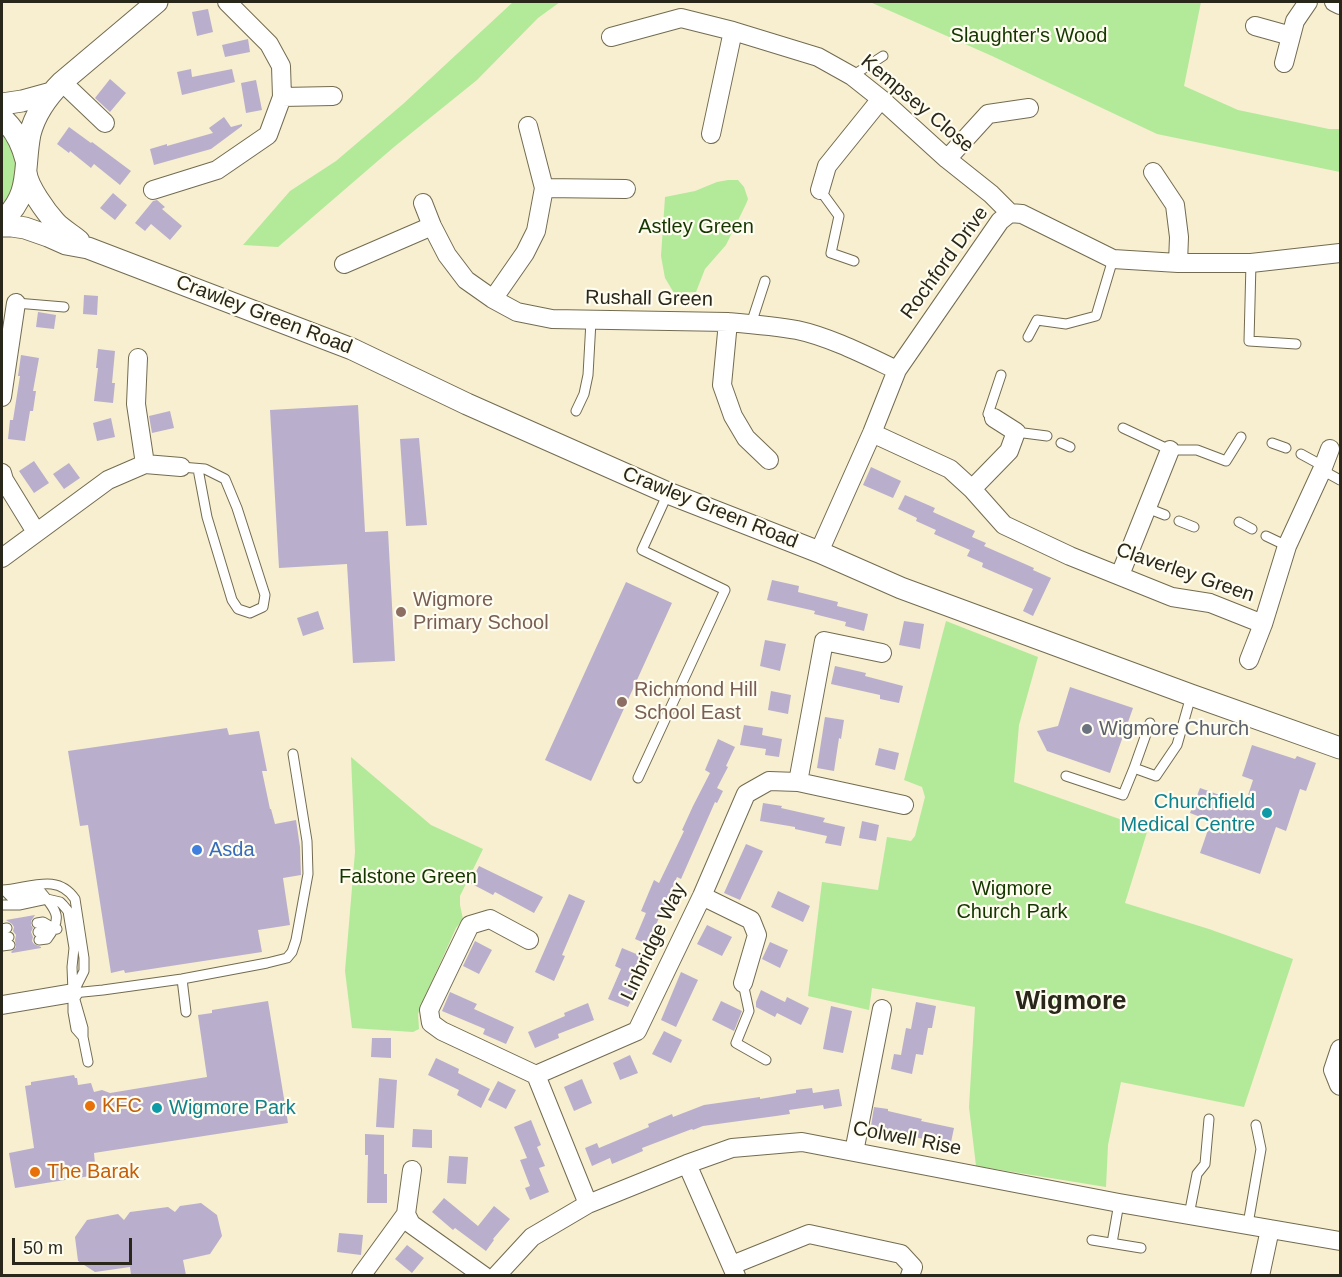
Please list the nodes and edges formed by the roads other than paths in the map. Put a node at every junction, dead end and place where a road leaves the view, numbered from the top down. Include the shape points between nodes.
1 (157, 2) edge
2 (227, 2) edge
3 (1308, 2) edge
4 (1334, 2) edge
5 (1341, 5) edge
6 (1255, 26) dead end
7 (733, 31) junction
8 (1291, 36) junction
9 (612, 37) dead end
10 (883, 56) dead end
11 (1284, 63) dead end
12 (852, 76) junction
13 (56, 87) junction
14 (333, 96) dead end
15 (282, 97) junction
16 (881, 99) junction
17 (2, 104) edge
18 (1029, 108) dead end
19 (2, 118) edge
20 (105, 123) dead end
21 (528, 126) dead end
22 (711, 134) dead end
23 (946, 159) junction
24 (26, 166) junction
25 (1153, 172) dead end
26 (544, 188) junction
27 (626, 189) dead end
28 (153, 190) dead end
29 (820, 190) joint
30 (423, 203) dead end
31 (1010, 213) junction
32 (2, 221) edge
33 (2, 226) edge
34 (432, 226) junction
35 (88, 248) junction
36 (1341, 253) edge
37 (1113, 259) junction
38 (854, 261) dead end
39 (1178, 263) junction
40 (1251, 263) junction
41 (344, 264) dead end
42 (765, 281) dead end
43 (494, 299) junction
44 (16, 303) joint
45 (64, 307) dead end
46 (591, 321) junction
47 (728, 322) junction
48 (751, 324) junction
49 (1028, 337) dead end
50 (1296, 344) dead end
51 (138, 358) dead end
52 (897, 370) junction
53 (1001, 375) dead end
54 (2, 387) edge
55 (576, 411) dead end
56 (993, 417) joint
57 (1123, 428) dead end
58 (1016, 432) junction
59 (872, 433) junction
60 (1047, 436) dead end
61 (1240, 437) dead end
62 (1272, 443) dead end
63 (1286, 448) dead end
64 (1330, 448) dead end
65 (1170, 450) junction
66 (1301, 454) dead end
67 (768, 460) dead end
68 (145, 464) junction
69 (189, 468) junction
70 (1322, 468) junction
71 (2, 474) edge
72 (1341, 480) edge
73 (972, 489) junction
74 (668, 493) junction
75 (1147, 508) junction
76 (1165, 515) dead end
77 (1179, 521) dead end
78 (1239, 522) dead end
79 (1194, 527) dead end
80 (1252, 529) dead end
81 (36, 532) junction
82 (1266, 536) dead end
83 (1287, 546) junction
84 (819, 552) junction
85 (2, 558) edge
86 (1119, 575) junction
87 (1263, 624) junction
88 (882, 653) dead end
89 (1246, 665) dead end
90 (1191, 695) junction
91 (1150, 723) dead end
92 (1341, 748) edge
93 (293, 754) dead end
94 (1134, 768) junction
95 (1066, 776) dead end
96 (638, 778) dead end
97 (798, 782) junction
98 (904, 805) dead end
99 (3, 891) edge
100 (702, 896) junction
101 (47, 899) junction
102 (2, 905) edge
103 (71, 926) junction
104 (55, 929) junction
105 (38, 932) dead end
106 (529, 940) dead end
107 (182, 979) junction
108 (742, 983) joint
109 (73, 993) junction
110 (2, 1005) edge
111 (882, 1009) dead end
112 (186, 1012) dead end
113 (1341, 1049) edge
114 (766, 1060) dead end
115 (88, 1062) dead end
116 (536, 1075) junction
117 (1341, 1086) edge
118 (1209, 1119) dead end
119 (1256, 1125) dead end
120 (854, 1152) junction
121 (687, 1164) junction
122 (412, 1170) dead end
123 (1119, 1203) junction
124 (588, 1204) junction
125 (406, 1214) junction
126 (1189, 1215) junction
127 (1248, 1224) junction
128 (1269, 1229) junction
129 (1092, 1240) dead end
130 (1341, 1241) edge
131 (1112, 1243) junction
132 (1141, 1248) dead end
133 (734, 1270) edge
134 (361, 1275) edge
135 (484, 1275) edge
136 (496, 1275) edge
137 (910, 1275) edge
138 (1260, 1275) edge

1 - 13 street
2 - 15 street via 269,44 281,66
3 - 8 street via 1295,21
4 - 5 street
6 - 8 street
7 - 9 street, Kempsey Close via 681,18
7 - 12 street, Kempsey Close via 818,57
7 - 22 street
8 - 11 street
10 - 12 lane
12 - 16 street, Kempsey Close
13 - 17 street via 22,101
13 - 20 street
13 - 24 street via 34,120
14 - 15 street
15 - 28 street via 268,135 217,170
16 - 23 street, Kempsey Close
16 - 29 street via 827,166
18 - 23 street via 988,114
19 - 24 street, Crawley Green Road via 15,132
21 - 26 street
23 - 31 street, Kempsey Close
24 - 32 street via 18,202
24 - 35 street, Crawley Green Road via 30,185 56,223
25 - 39 street via 1175,205
26 - 27 street
26 - 43 street via 536,231
29 - 38 lane via 840,216 831,253
30 - 34 street, Rushall Green
31 - 37 street, Rochford Drive via 1022,214
31 - 52 street, Rochford Drive via 1000,221
33 - 35 street, Crawley Green Road via 25,228
34 - 41 street
34 - 43 street, Rushall Green via 466,280
35 - 74 street, Crawley Green Road via 352,349
36 - 40 street, Rochford Drive
37 - 39 street, Rochford Drive
37 - 49 lane via 1096,316 1066,324 1037,320
39 - 40 street, Rochford Drive
40 - 50 lane via 1249,341
42 - 48 lane
43 - 46 street, Rushall Green via 517,312
44 - 45 lane
44 - 54 street
46 - 47 street, Rushall Green
46 - 55 lane via 588,375
47 - 48 street, Rushall Green
47 - 67 street via 722,385 746,438
48 - 52 street, Rushall Green via 799,330
51 - 68 street via 136,404
52 - 59 street, Rochford Drive
53 - 56 lane via 988,414
56 - 58 street
57 - 65 lane
58 - 60 lane
58 - 73 street via 1009,451
59 - 73 street, Claverley Green via 950,469
59 - 84 street, Rochford Drive
61 - 65 lane via 1226,461 1197,450
62 - 63 lane
64 - 70 street, Claverley Green
65 - 75 street
66 - 70 lane
68 - 69 street
68 - 81 street via 108,480
69 - 69 lane via 205,469 225,479 265,594 263,607 250,613 238,609 232,600
70 - 72 lane
70 - 83 street, Claverley Green
71 - 81 street
73 - 86 street, Claverley Green via 1004,525
74 - 84 street, Crawley Green Road
74 - 96 lane via 642,550 724,590
75 - 76 lane
75 - 86 street
77 - 79 lane
78 - 80 lane
81 - 85 street
82 - 83 lane
83 - 87 street, Claverley Green
84 - 90 street, Crawley Green Road via 901,588
86 - 87 street, Claverley Green via 1173,597 1210,603
87 - 89 street
88 - 97 street via 824,641
90 - 92 street, Crawley Green Road
90 - 94 lane via 1177,745 1156,776
91 - 94 lane
93 - 107 lane via 307,841 308,874 292,952 267,963
94 - 95 lane via 1124,795
97 - 98 street, Linbridge Way
97 - 100 street, Linbridge Way via 769,781 746,794
99 - 101 lane via 12,897 41,892
99 - 109 lane via 50,884 71,893 84,958 84,971
100 - 108 street via 751,920 757,935
100 - 116 street, Linbridge Way via 637,1031
101 - 102 lane
101 - 103 lane via 63,905
101 - 104 lane via 55,911
103 - 104 lane
103 - 109 lane
104 - 105 lane
106 - 116 street via 490,919 470,925 429,1010 431,1023 442,1031
107 - 109 lane
107 - 112 lane
108 - 114 lane via 749,1011 736,1043
109 - 110 street
109 - 115 lane via 76,1029 83,1037
111 - 120 street
113 - 117 street via 1333,1070
116 - 124 street
118 - 126 lane via 1205,1164 1197,1174
119 - 127 lane via 1261,1149
120 - 121 street, Colwell Rise via 802,1142 732,1148
120 - 123 street, Colwell Rise
121 - 124 street, Colwell Rise
121 - 133 street
122 - 125 street
123 - 126 street, Colwell Rise
123 - 131 lane
124 - 136 street, Colwell Rise via 532,1237
125 - 134 street
125 - 135 street via 411,1224
126 - 127 street, Colwell Rise
127 - 128 street, Colwell Rise
128 - 130 street, Colwell Rise
128 - 138 street
129 - 131 lane
131 - 132 lane
133 - 137 street via 809,1234 901,1254 913,1266

